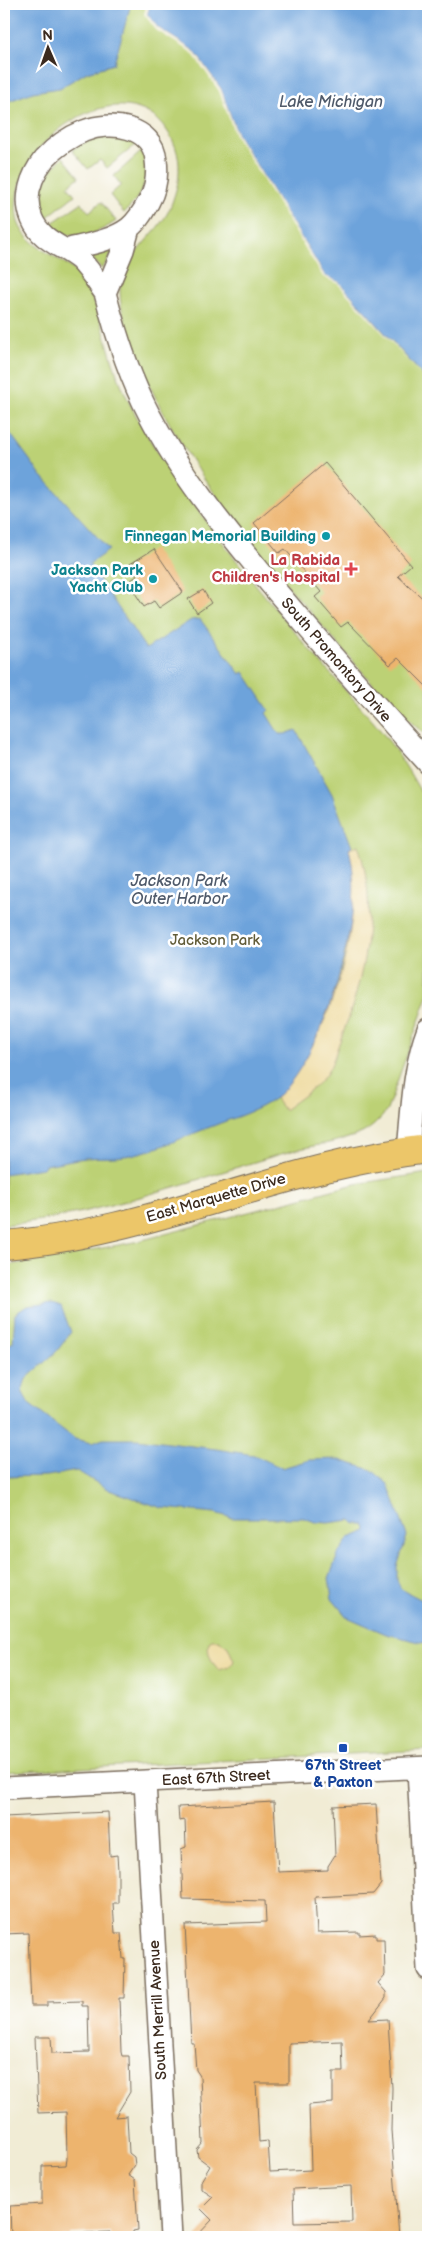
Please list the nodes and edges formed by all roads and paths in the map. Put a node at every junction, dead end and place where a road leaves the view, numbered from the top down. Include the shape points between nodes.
1 (129, 228) junction
2 (65, 250) junction
3 (105, 293) junction
4 (428, 763) edge
5 (428, 1029) edge
6 (418, 1150) edge
7 (4, 1245) edge
8 (423, 1767) edge
9 (145, 1782) junction
10 (4, 1788) edge
11 (428, 1969) edge
12 (171, 2237) edge

1 - 2 street, South Promontory Drive via 98,242
1 - 2 street, South Promontory Drive via 143,212 154,190 156,155 147,138 125,127 85,130 50,152 28,192 35,226 44,237
1 - 3 street, South Promontory Drive
2 - 3 street, South Promontory Drive via 84,265
3 - 4 street, South Promontory Drive via 118,344 134,383 171,452 229,534
5 - 6 street via 415,1081
6 - 7 main road, East Marquette Drive via 343,1163 163,1215
8 - 9 street, East 67th Street
8 - 11 street
9 - 10 street, East 67th Street
9 - 12 street, South Merrill Avenue

